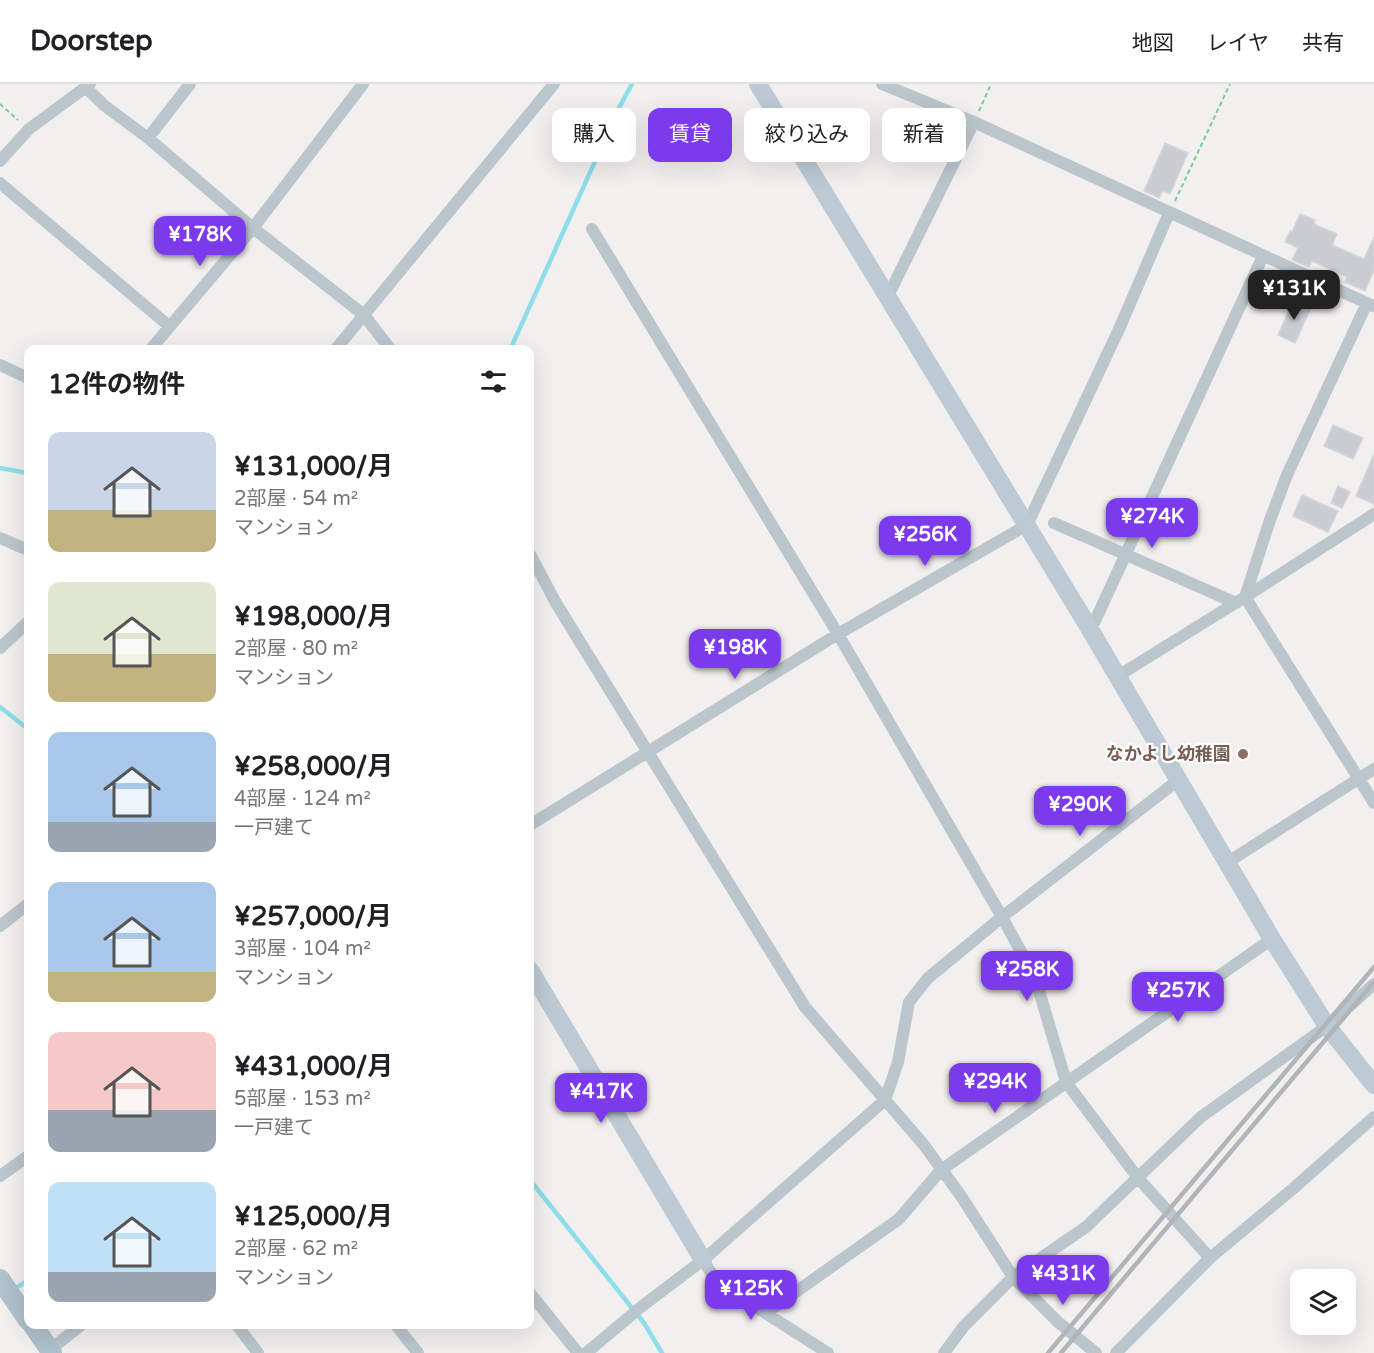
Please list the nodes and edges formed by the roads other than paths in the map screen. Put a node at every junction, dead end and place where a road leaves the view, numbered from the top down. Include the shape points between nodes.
1 (190, 84) edge
2 (363, 84) edge
3 (554, 84) edge
4 (758, 84) edge
5 (882, 84) edge
6 (88, 86) edge
7 (974, 122) junction
8 (148, 138) junction
9 (0, 161) edge
10 (0, 183) edge
11 (1168, 213) junction
12 (253, 228) junction
13 (592, 229) dead end
14 (1263, 256) junction
15 (888, 296) junction
16 (1370, 305) edge
17 (364, 315) junction
18 (169, 326) junction
19 (154, 345) edge
20 (340, 345) edge
21 (387, 345) edge
22 (0, 365) edge
23 (24, 376) edge
24 (1374, 514) edge
25 (1054, 523) dead end
26 (1027, 525) junction
27 (0, 538) edge
28 (24, 548) edge
29 (1126, 554) junction
30 (534, 562) edge
31 (1241, 600) junction
32 (24, 626) edge
33 (1088, 626) junction
34 (838, 634) junction
35 (0, 648) edge
36 (1118, 676) junction
37 (648, 751) junction
38 (1374, 769) edge
39 (1358, 779) junction
40 (1177, 781) junction
41 (1374, 803) edge
42 (534, 822) edge
43 (1228, 862) junction
44 (24, 907) edge
45 (1002, 916) junction
46 (0, 926) edge
47 (1272, 939) junction
48 (534, 977) edge
49 (1374, 984) edge
50 (1326, 1026) junction
51 (1066, 1082) junction
52 (1374, 1085) edge
53 (885, 1100) junction
54 (1374, 1117) edge
55 (24, 1159) edge
56 (941, 1170) junction
57 (0, 1176) edge
58 (1138, 1179) junction
59 (1210, 1258) junction
60 (703, 1260) junction
61 (1013, 1277) junction
62 (3, 1284) edge
63 (534, 1298) edge
64 (766, 1313) junction
65 (24, 1314) edge
66 (34, 1329) edge
67 (76, 1329) edge
68 (239, 1329) edge
69 (399, 1329) edge
70 (51, 1352) edge
71 (258, 1353) edge
72 (418, 1353) edge
73 (578, 1353) edge
74 (586, 1353) edge
75 (828, 1353) edge
76 (944, 1353) edge
77 (1096, 1353) edge
78 (1116, 1353) edge

1 - 8 street
2 - 12 street
3 - 17 street
4 - 15 street
5 - 7 street
6 - 8 street via 105,106
6 - 9 street via 29,129
7 - 11 street
7 - 15 street
8 - 12 street
10 - 18 street
11 - 14 street
11 - 26 street via 1120,327
12 - 17 street
12 - 18 street
13 - 34 street
14 - 16 street
14 - 29 street
15 - 26 street
16 - 31 street via 1287,475
17 - 20 street
17 - 21 street
18 - 19 street
22 - 23 street
24 - 31 street
25 - 29 street
26 - 33 street
26 - 34 street
27 - 28 street
29 - 31 street
29 - 33 street via 1095,621
30 - 37 street
31 - 36 street
31 - 39 street
32 - 35 street
33 - 36 street
34 - 37 street
34 - 45 street
36 - 40 street
37 - 42 street
37 - 53 street via 805,1007
38 - 39 street
39 - 41 street
39 - 43 street
40 - 43 street
40 - 45 street
43 - 47 street
44 - 46 street
45 - 51 street via 1035,977
45 - 53 street via 928,978 909,1002 898,1062
47 - 50 street
47 - 51 street
48 - 60 street
49 - 50 street
50 - 52 street
50 - 58 street via 1201,1117
51 - 56 street
51 - 58 street
53 - 56 street
53 - 60 street
54 - 59 street
55 - 57 street
56 - 61 street
56 - 64 street via 899,1219
58 - 59 street
58 - 61 street via 1086,1227
59 - 78 street
60 - 64 street via 717,1282
60 - 74 street
61 - 76 street via 964,1326
61 - 77 street
62 - 65 main road
63 - 73 street
64 - 75 street
66 - 70 main road
67 - 70 street
68 - 71 street
69 - 72 street

